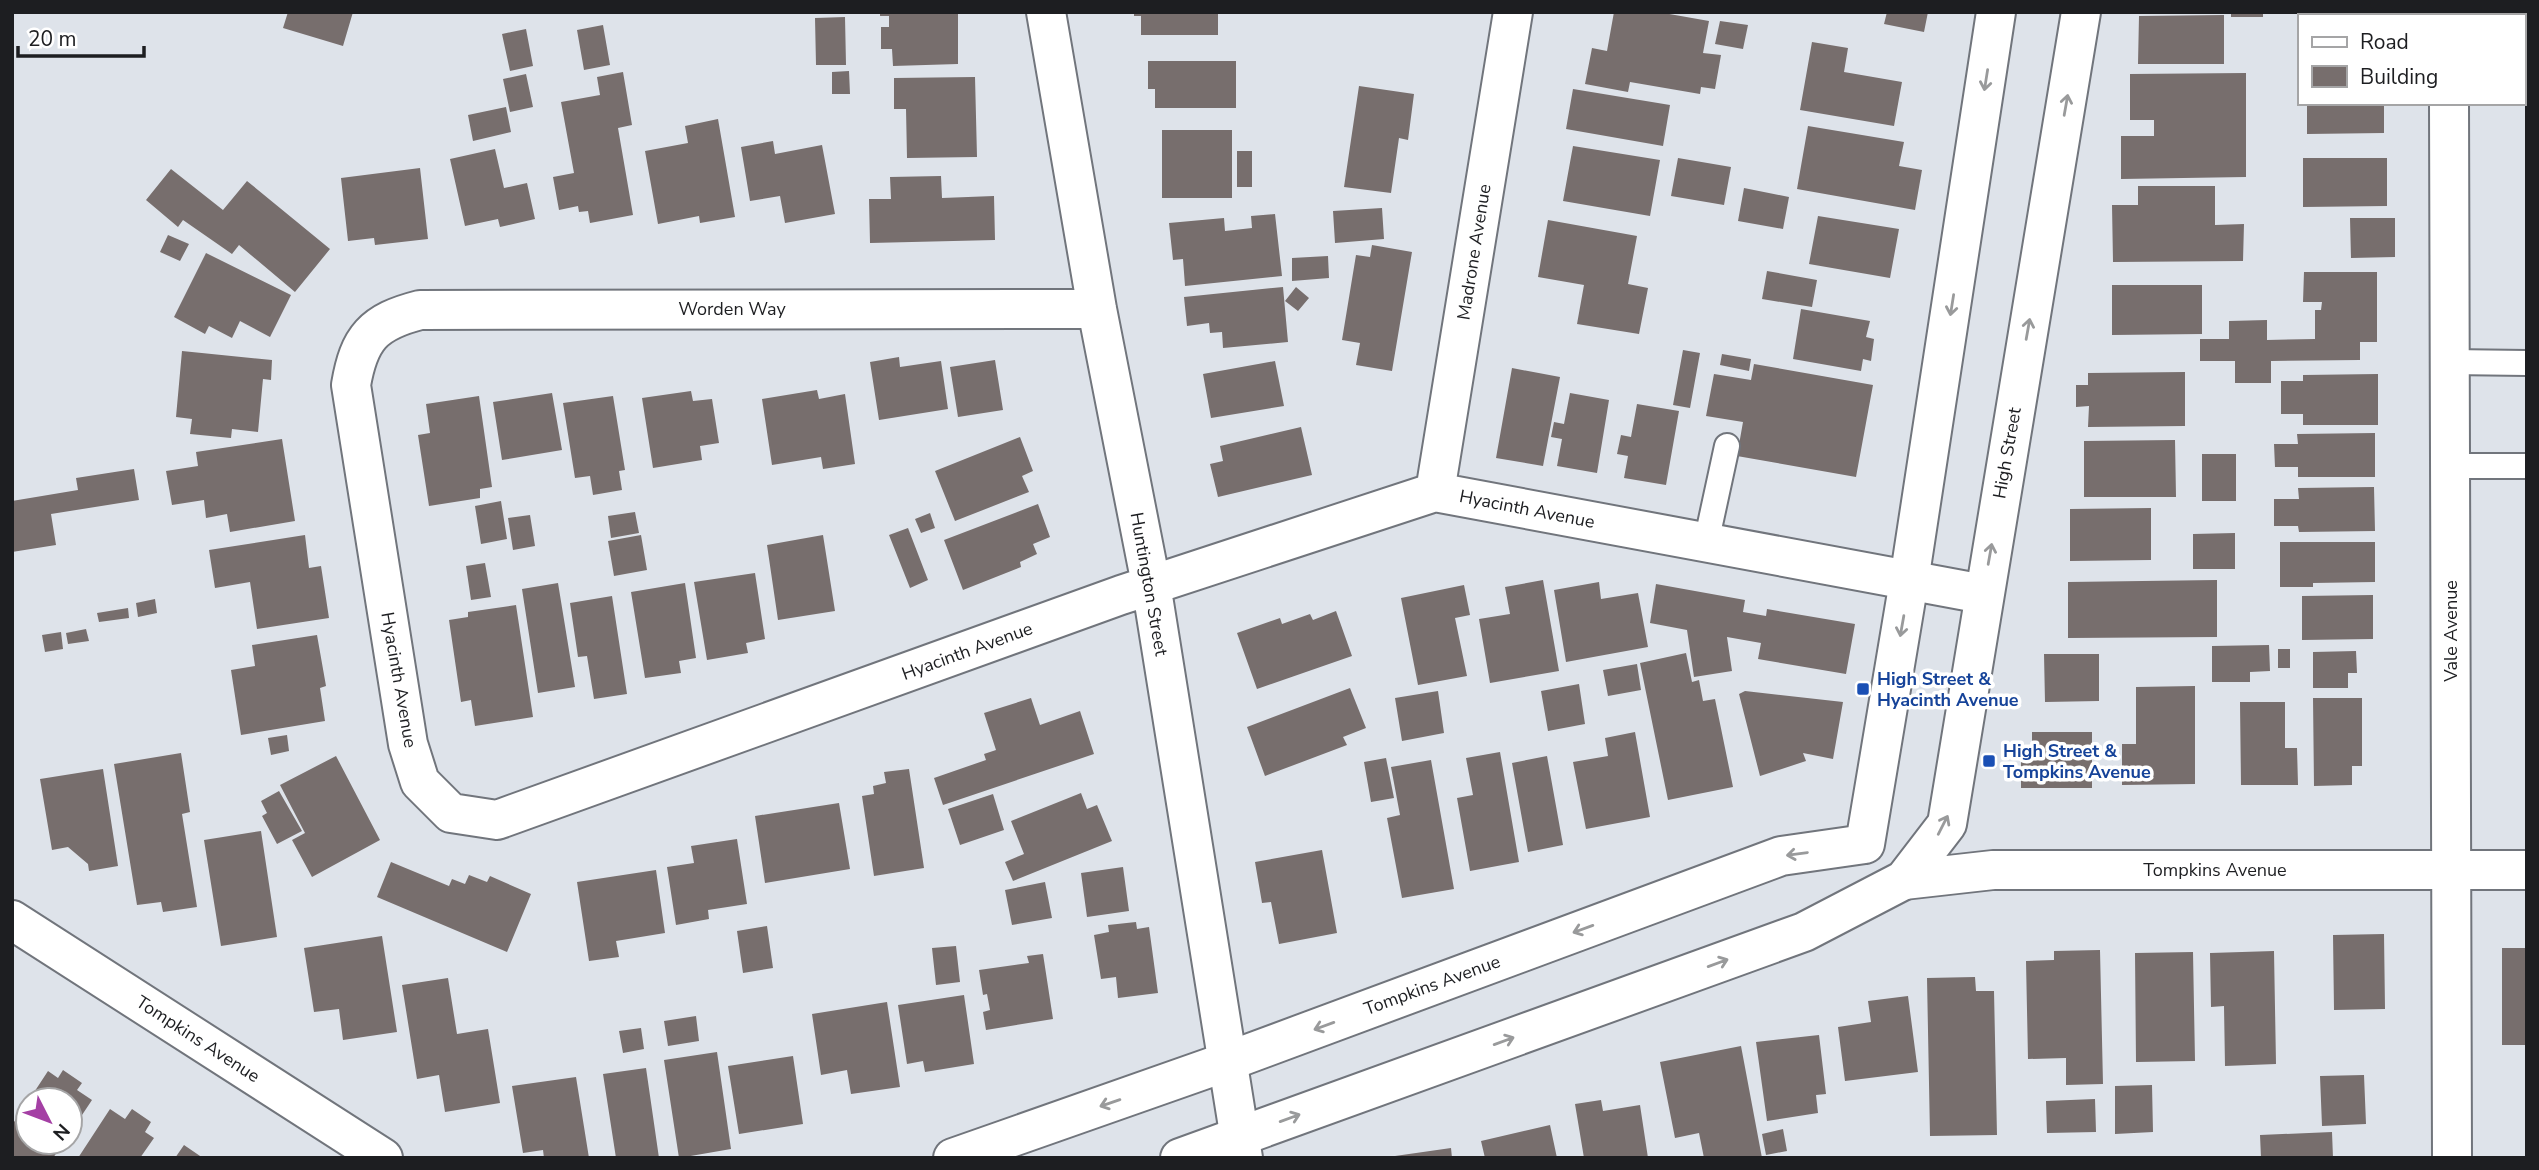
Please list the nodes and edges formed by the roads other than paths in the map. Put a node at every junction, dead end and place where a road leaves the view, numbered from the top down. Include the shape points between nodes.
1 (1046, 12) edge
2 (1513, 12) edge
3 (1996, 12) edge
4 (2081, 12) edge
5 (2449, 105) edge
6 (1097, 309) junction
7 (372, 330) joint
8 (2450, 362) junction
9 (2527, 363) edge
10 (1727, 446) dead end
11 (2450, 466) junction
12 (2527, 466) edge
13 (1435, 492) junction
14 (1706, 543) junction
15 (1909, 581) junction
16 (1151, 584) junction
17 (1983, 594) junction
18 (1865, 844) junction
19 (2452, 870) junction
20 (2527, 870) edge
21 (1904, 880) junction
22 (12, 920) edge
23 (1226, 1062) junction
24 (1241, 1147) edge
25 (383, 1158) edge
26 (953, 1158) edge
27 (1180, 1158) edge
28 (2452, 1158) edge

1 - 6 street, Huntington Street
2 - 13 street, Madrone Avenue
3 -> 15 street
17 -> 4 street, High Street
5 - 8 street, Vale Avenue
6 - 7 street, Worden Way via 420,310 395,316
6 - 16 street, Huntington Street
7 - 16 street, Hyacinth Avenue via 356,356 351,385 406,730 420,782 451,813 497,820 530,810
8 - 9 lane
8 - 11 street, Vale Avenue
10 - 14 lane
11 - 12 lane
11 - 19 street, Vale Avenue
13 - 14 street, Hyacinth Avenue
13 - 16 street, Hyacinth Avenue
14 - 15 street, Hyacinth Avenue
15 - 17 street, Hyacinth Avenue
15 -> 18 street
16 - 23 street, Huntington Street
21 -> 17 street, High Street via 1947,824
18 - 21 street
18 -> 23 street, Tompkins Avenue via 1781,856
19 - 20 street, Tompkins Avenue
19 - 21 street, Tompkins Avenue via 1993,870
19 - 28 street, Vale Avenue
24 -> 21 street, Tompkins Avenue via 1804,932
22 - 25 street, Tompkins Avenue
23 - 24 street, Huntington Street
23 -> 26 street, Tompkins Avenue
24 - 27 street, Tompkins Avenue

